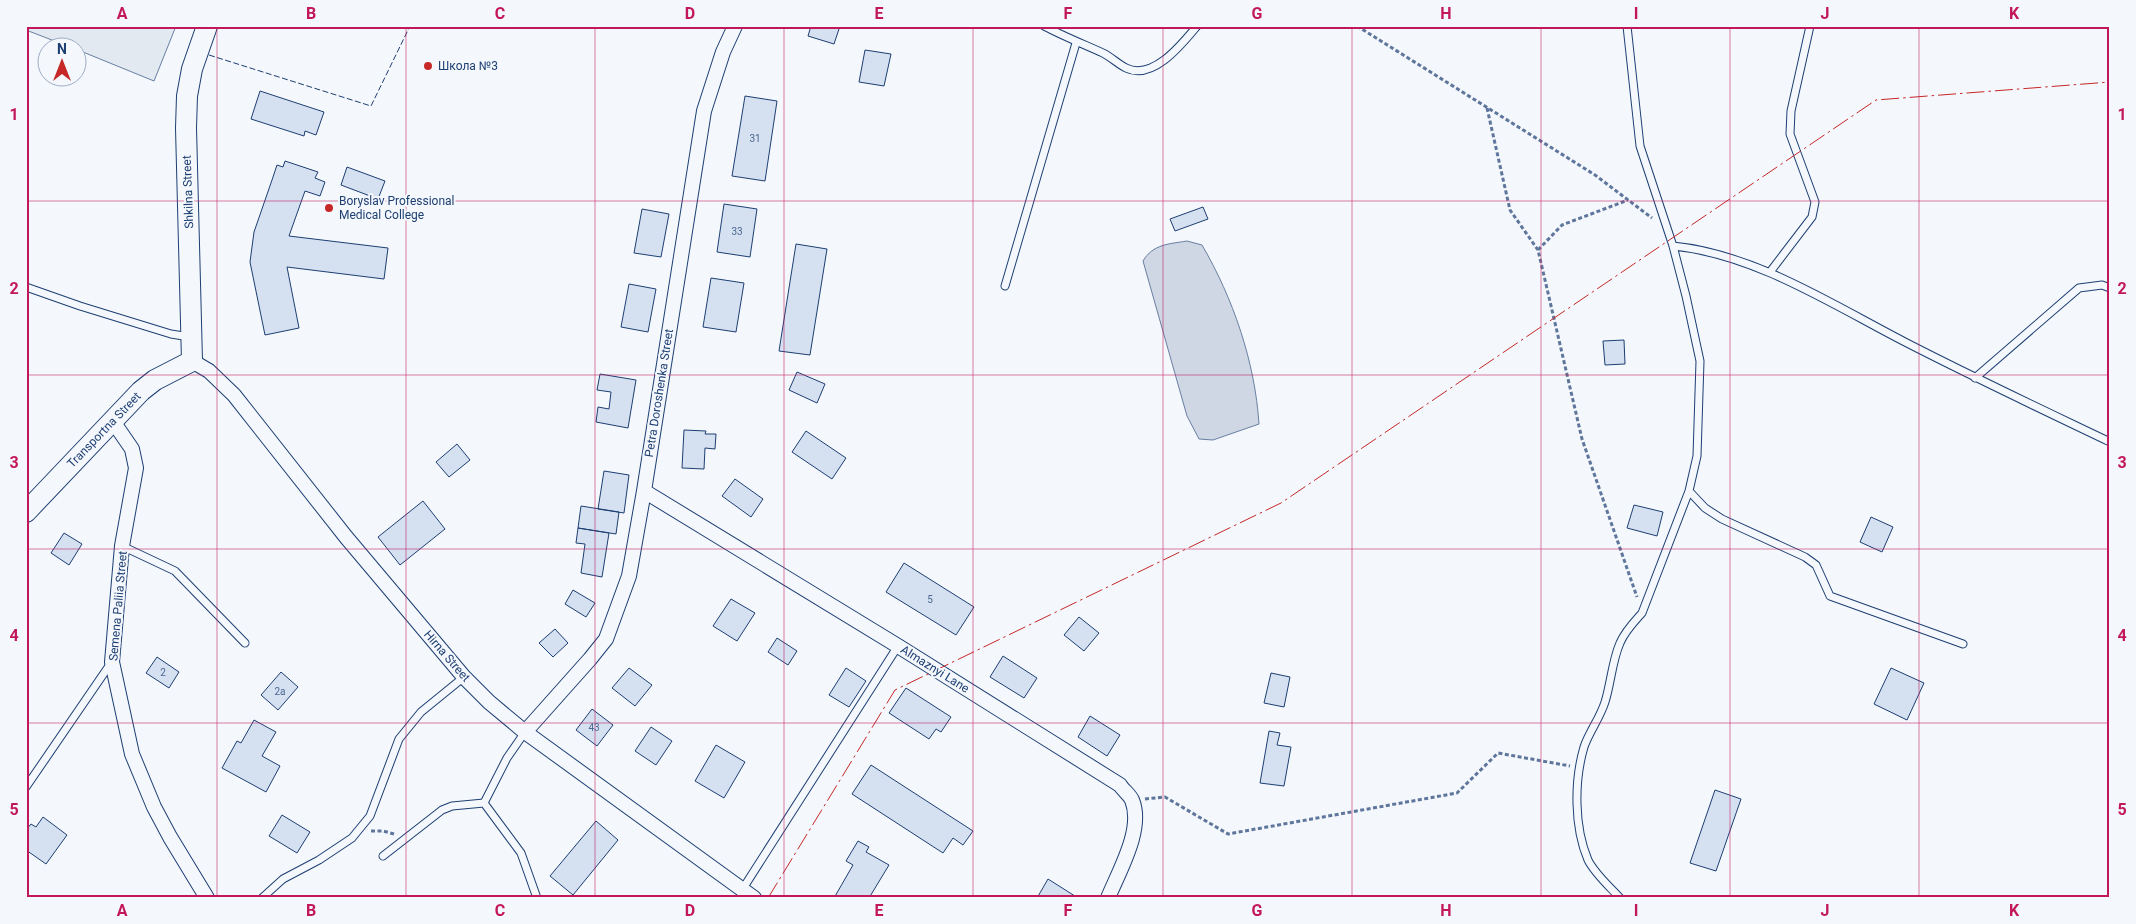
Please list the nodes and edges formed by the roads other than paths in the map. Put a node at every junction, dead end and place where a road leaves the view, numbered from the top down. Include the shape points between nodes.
1 (207, 26) edge
2 (735, 26) edge
3 (1044, 26) edge
4 (1197, 26) edge
5 (1626, 26) edge
6 (1810, 26) edge
7 (1076, 43) junction
8 (1673, 246) junction
9 (1770, 272) junction
10 (1005, 286) dead end
11 (26, 287) edge
12 (2110, 288) edge
13 (193, 337) junction
14 (192, 361) junction
15 (1975, 378) junction
16 (112, 420) junction
17 (2110, 442) edge
18 (644, 491) junction
19 (1689, 491) junction
20 (26, 512) edge
21 (122, 546) junction
22 (245, 643) dead end
23 (1963, 644) dead end
24 (898, 646) junction
25 (112, 662) junction
26 (464, 677) junction
27 (525, 732) junction
28 (26, 787) edge
29 (484, 803) junction
30 (383, 856) dead end
31 (742, 890) junction
32 (207, 898) edge
33 (262, 898) edge
34 (537, 898) edge
35 (754, 898) edge
36 (1108, 898) edge
37 (1620, 898) edge

1 - 13 street, Shkilna Street via 192,69 187,96
2 - 18 street, Petra Doroshenka Street via 704,111
3 - 7 lane
4 - 7 lane via 1172,55 1140,70 1127,68 1105,54
5 - 8 lane via 1640,146
6 - 9 lane via 1791,111 1790,134 1815,202 1812,217
7 - 10 lane
8 - 9 lane via 1700,248
8 - 19 lane via 1700,361 1697,456
9 - 15 lane
11 - 13 lane via 171,334
12 - 15 lane via 2102,285 2079,288
13 - 14 street, Shkilna Street
14 - 16 street, Transportna Street via 141,390
14 - 26 street, Hirna Street via 209,371 234,395 346,537
15 - 17 lane
16 - 20 street, Transportna Street
16 - 21 street, Semena Paliia Street via 132,450 136,468
18 - 24 street, Almaznyi Lane
18 - 27 street, Petra Doroshenka Street via 629,576 606,638
19 - 23 lane via 1722,520 1816,565 1830,596
19 - 37 lane via 1642,613 1619,644 1605,704 1584,745 1579,767 1577,807 1588,860
21 - 22 lane via 175,571
21 - 25 street, Semena Paliia Street
24 - 31 lane
24 - 36 street, Almaznyi Lane via 1120,785 1132,800 1134,837
25 - 28 lane
25 - 32 street, Semena Paliia Street via 132,754 162,822
26 - 27 street, Hirna Street
26 - 33 lane via 421,712 399,739 370,816 352,838 283,879
27 - 29 lane via 507,758
27 - 31 street, Hirna Street
29 - 30 lane via 442,810
29 - 34 lane via 521,853
31 - 35 street, Hirna Street

